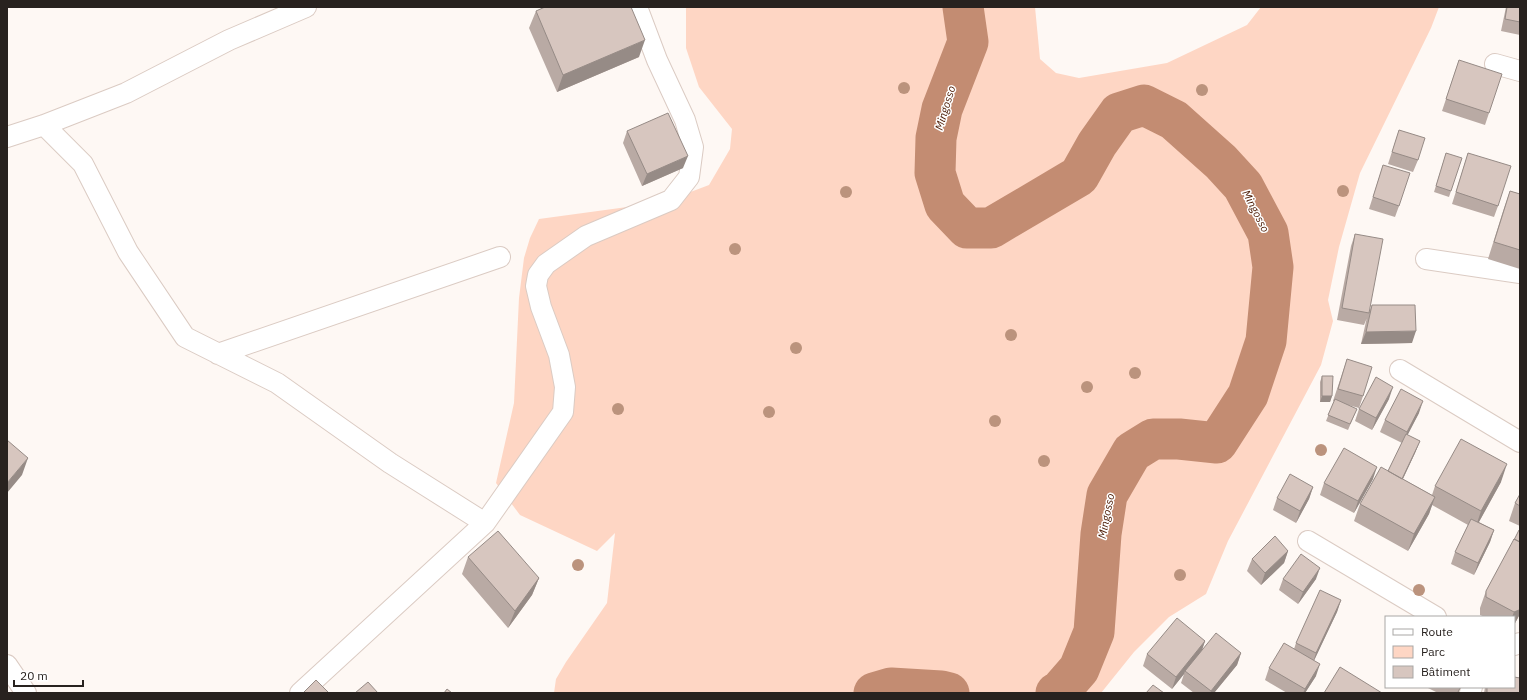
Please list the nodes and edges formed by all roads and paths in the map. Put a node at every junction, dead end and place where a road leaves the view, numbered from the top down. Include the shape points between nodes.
1 (306, 7) edge
2 (637, 7) edge
3 (1494, 64) dead end
4 (1520, 71) edge
5 (44, 125) junction
6 (7, 137) edge
7 (500, 257) dead end
8 (1426, 259) dead end
9 (1520, 273) edge
10 (218, 354) junction
11 (1400, 370) dead end
12 (1520, 442) edge
13 (485, 523) junction
14 (1308, 541) dead end
15 (1434, 616) edge
16 (7, 665) edge
17 (26, 693) edge
18 (300, 693) edge

1 - 5 street via 229,40 126,94
2 - 13 street via 657,60 685,120 693,147 689,177 671,200 586,236 546,264 538,275 536,286 541,307 559,355 565,387 563,412
3 - 4 street
5 - 6 street
5 - 10 street via 83,164 128,252 185,337
7 - 10 street
8 - 9 street
10 - 13 street via 277,384 390,463
11 - 12 street
13 - 18 street
14 - 15 street
16 - 17 street

